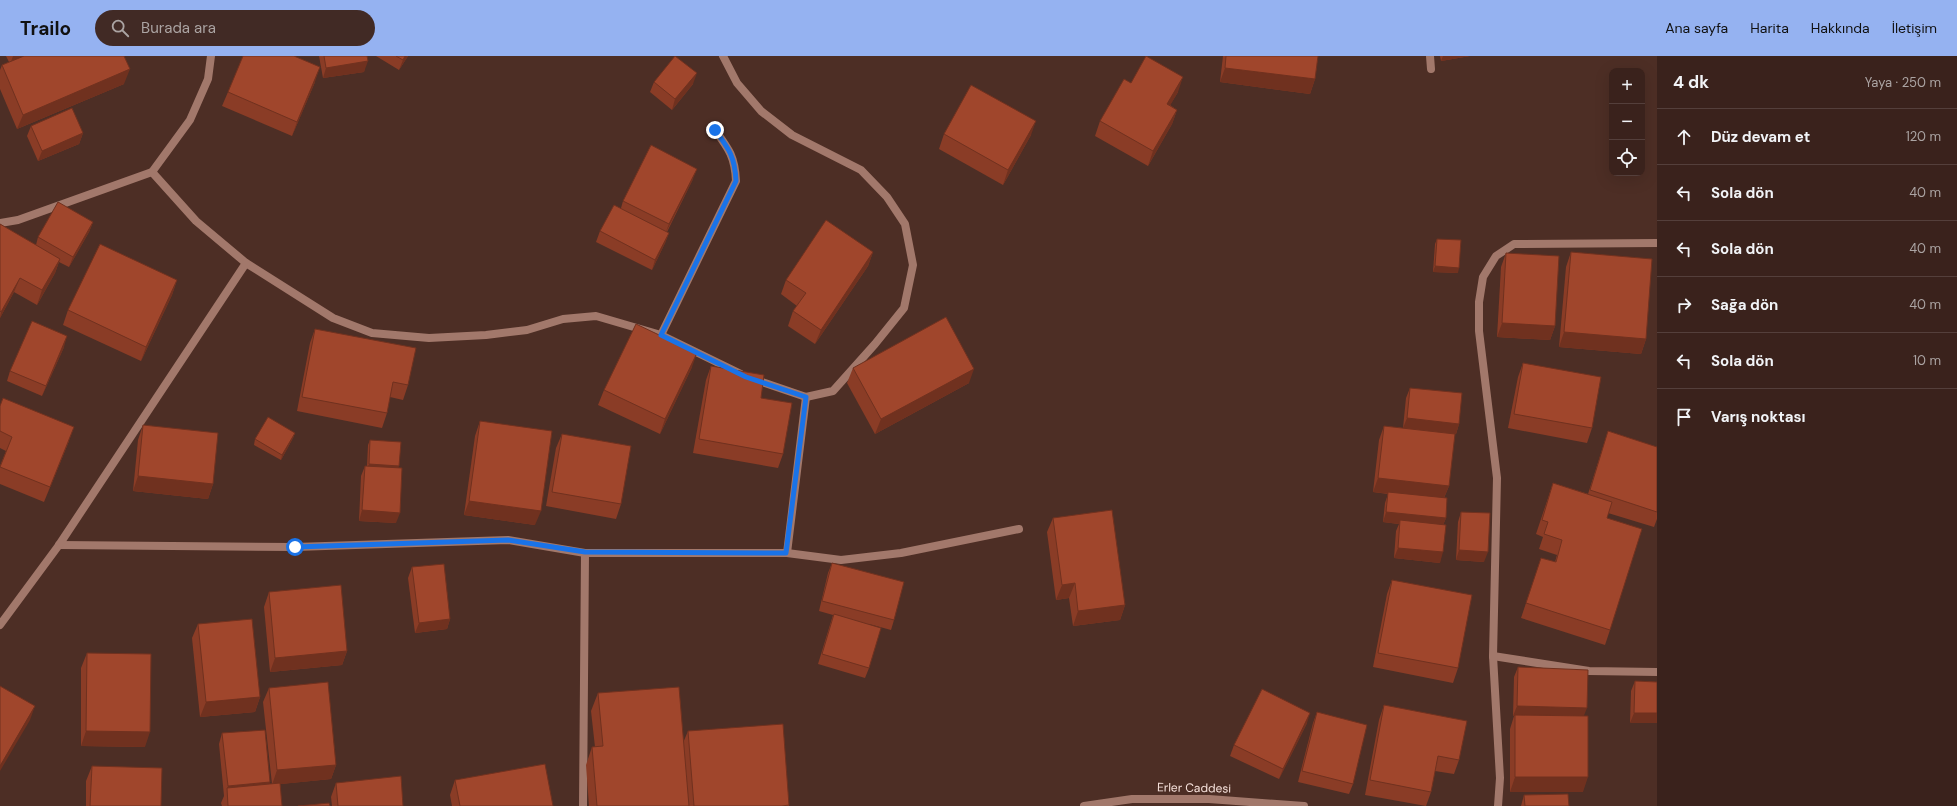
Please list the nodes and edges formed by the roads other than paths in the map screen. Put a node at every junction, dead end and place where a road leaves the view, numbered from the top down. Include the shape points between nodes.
1 (211, 56) edge
2 (723, 56) edge
3 (1430, 56) edge
4 (1431, 69) dead end
5 (715, 130) dead end
6 (152, 172) junction
7 (0, 223) edge
8 (1657, 243) edge
9 (246, 263) junction
10 (661, 335) junction
11 (806, 397) junction
12 (1019, 529) dead end
13 (59, 545) junction
14 (585, 552) junction
15 (786, 553) junction
16 (0, 625) edge
17 (1493, 656) junction
18 (1657, 672) edge
19 (583, 806) edge
20 (1084, 806) edge
21 (1304, 806) edge
22 (1498, 806) edge

1 - 6 street via 208,79 190,120
2 - 11 street via 737,83 761,111 792,135 861,170 887,197 905,224 913,265 904,308 833,391
3 - 4 street
5 - 10 street via 729,149 735,164 736,181
6 - 7 street via 18,220
6 - 9 street via 196,221
8 - 17 street via 1514,244 1496,256 1483,277 1479,302 1479,331 1497,478
9 - 10 street via 333,318 372,333 429,338 486,335 527,330 563,319 596,316
9 - 13 street
10 - 11 street via 746,377
11 - 15 street
12 - 15 street via 901,553 841,560
13 - 14 street via 295,547 508,540
13 - 16 street
14 - 15 street
14 - 19 street
17 - 18 street via 1589,671
17 - 22 street via 1500,778
20 - 21 street, Erler Caddesi via 1132,800 1202,799

